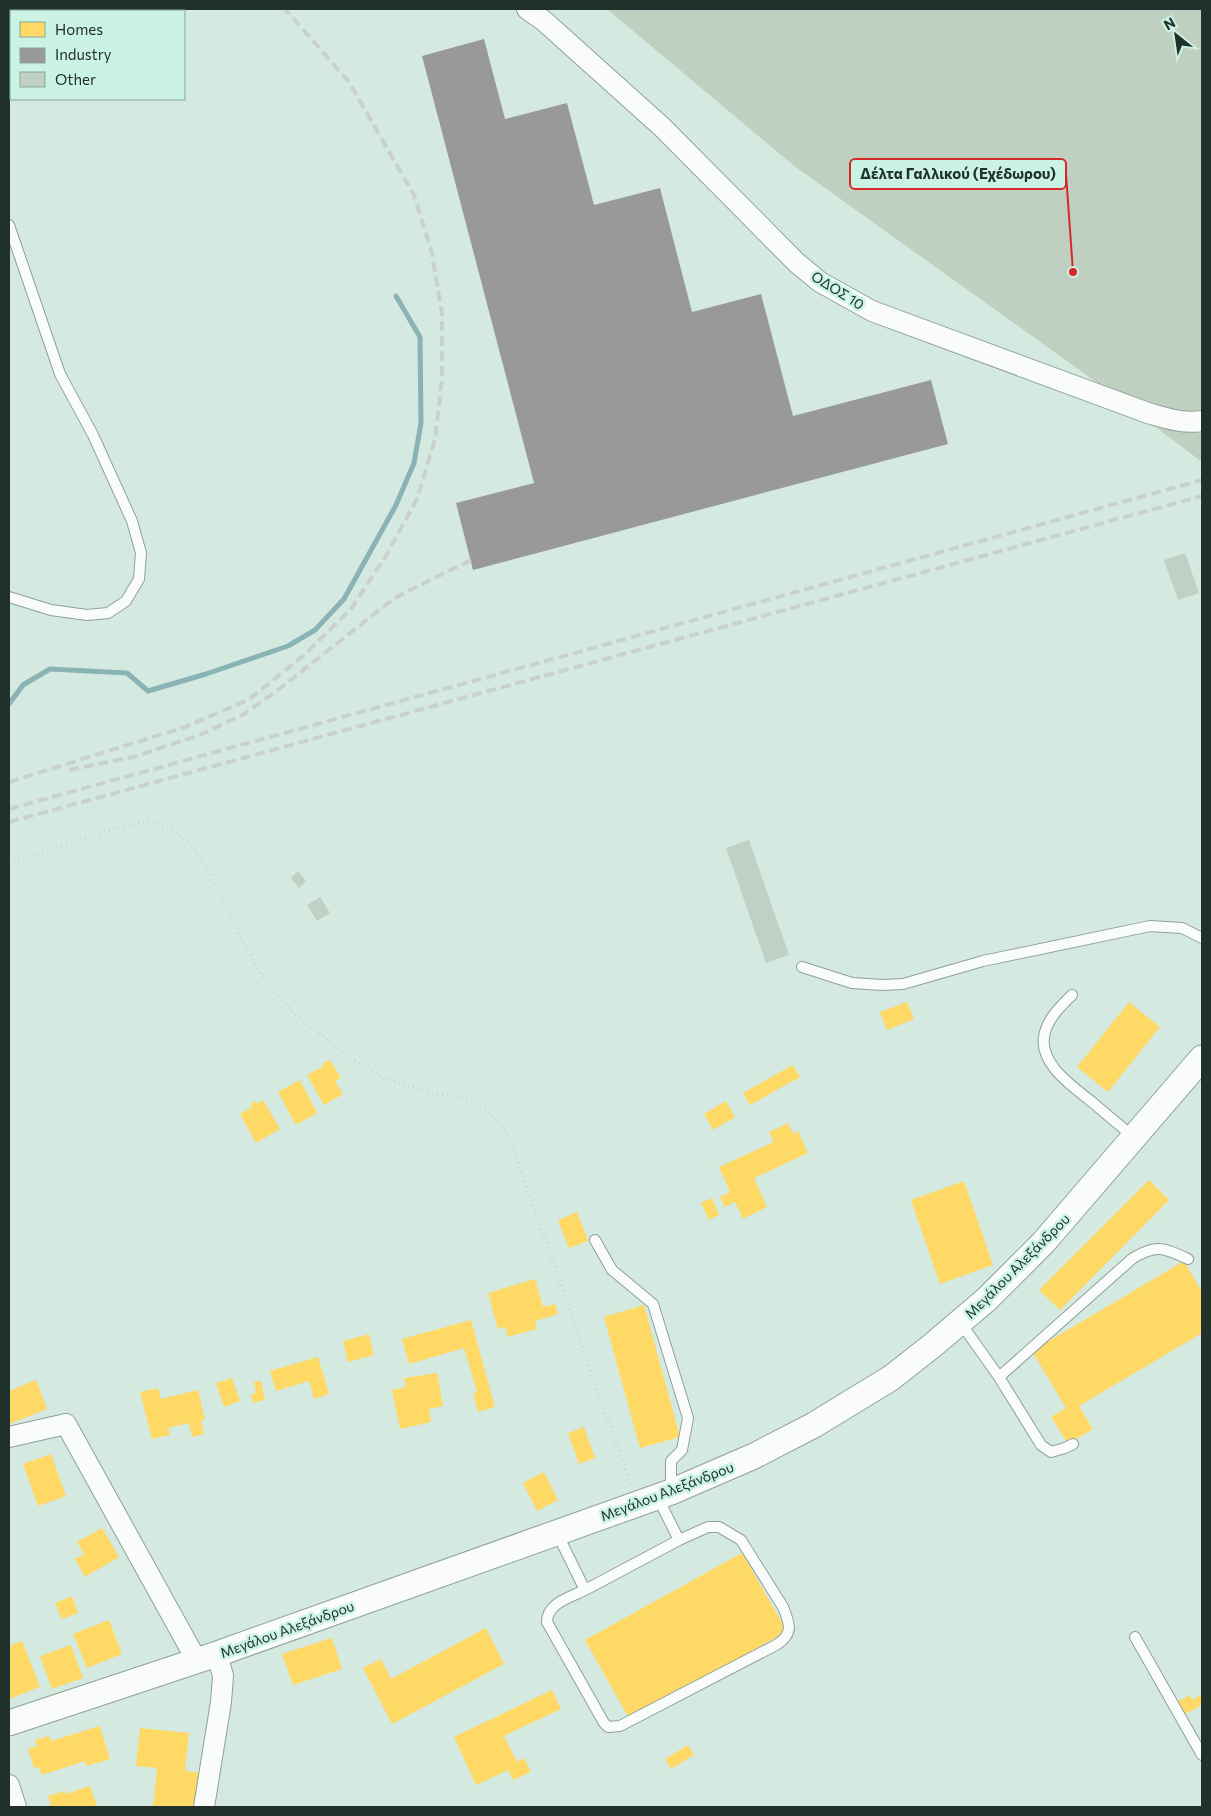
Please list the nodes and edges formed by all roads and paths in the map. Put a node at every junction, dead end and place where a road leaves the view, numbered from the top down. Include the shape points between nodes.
1 (527, 9) edge
2 (9, 224) edge
3 (1202, 421) edge
4 (9, 597) edge
5 (9, 863) edge
6 (1202, 938) edge
7 (802, 967) dead end
8 (1072, 995) dead end
9 (1202, 1058) edge
10 (1134, 1137) junction
11 (595, 1240) dead end
12 (1188, 1260) dead end
13 (960, 1322) junction
14 (999, 1377) junction
15 (9, 1437) edge
16 (1073, 1444) dead end
17 (655, 1498) junction
18 (556, 1532) junction
19 (679, 1540) junction
20 (586, 1590) junction
21 (1135, 1637) dead end
22 (207, 1658) junction
23 (9, 1722) edge
24 (1202, 1755) edge
25 (9, 1784) edge
26 (16, 1807) edge
27 (204, 1807) edge

1 - 3 street, ΟΔΟΣ 10 via 662,128 820,282 872,310 1126,405 1173,420
2 - 4 lane via 60,374 93,435 132,521 141,553 139,579 126,600 108,613 69,613
5 - 17 path via 135,823 155,823 175,831 205,864 258,970 294,1013 385,1079 465,1099 486,1109 501,1124 510,1140
6 - 7 lane via 1182,928 1150,926 983,961 903,984 852,983
8 - 10 lane via 1056,1011 1045,1031 1043,1042 1049,1060 1061,1076
9 - 10 street, Μεγάλου Αλεξάνδρου
10 - 13 street, Μεγάλου Αλεξάνδρου via 1043,1243
11 - 17 lane via 612,1270 653,1304 688,1418 682,1450 671,1461
12 - 14 lane via 1156,1248 1133,1258
13 - 14 lane
13 - 17 street, Μεγάλου Αλεξάνδρου via 891,1378 814,1425 745,1460
14 - 16 lane via 1042,1445 1051,1452
15 - 22 street via 66,1424
17 - 18 street, Μεγάλου Αλεξάνδρου
17 - 19 lane
18 - 20 lane
18 - 22 street, Μεγάλου Αλεξάνδρου
19 - 20 lane
19 - 20 lane via 708,1527 719,1528 741,1540 783,1606 789,1631 785,1640 620,1726 608,1727 547,1622 547,1615 555,1605
21 - 24 lane
22 - 23 street, Μεγάλου Αλεξάνδρου
22 - 27 street via 223,1676
25 - 26 street

